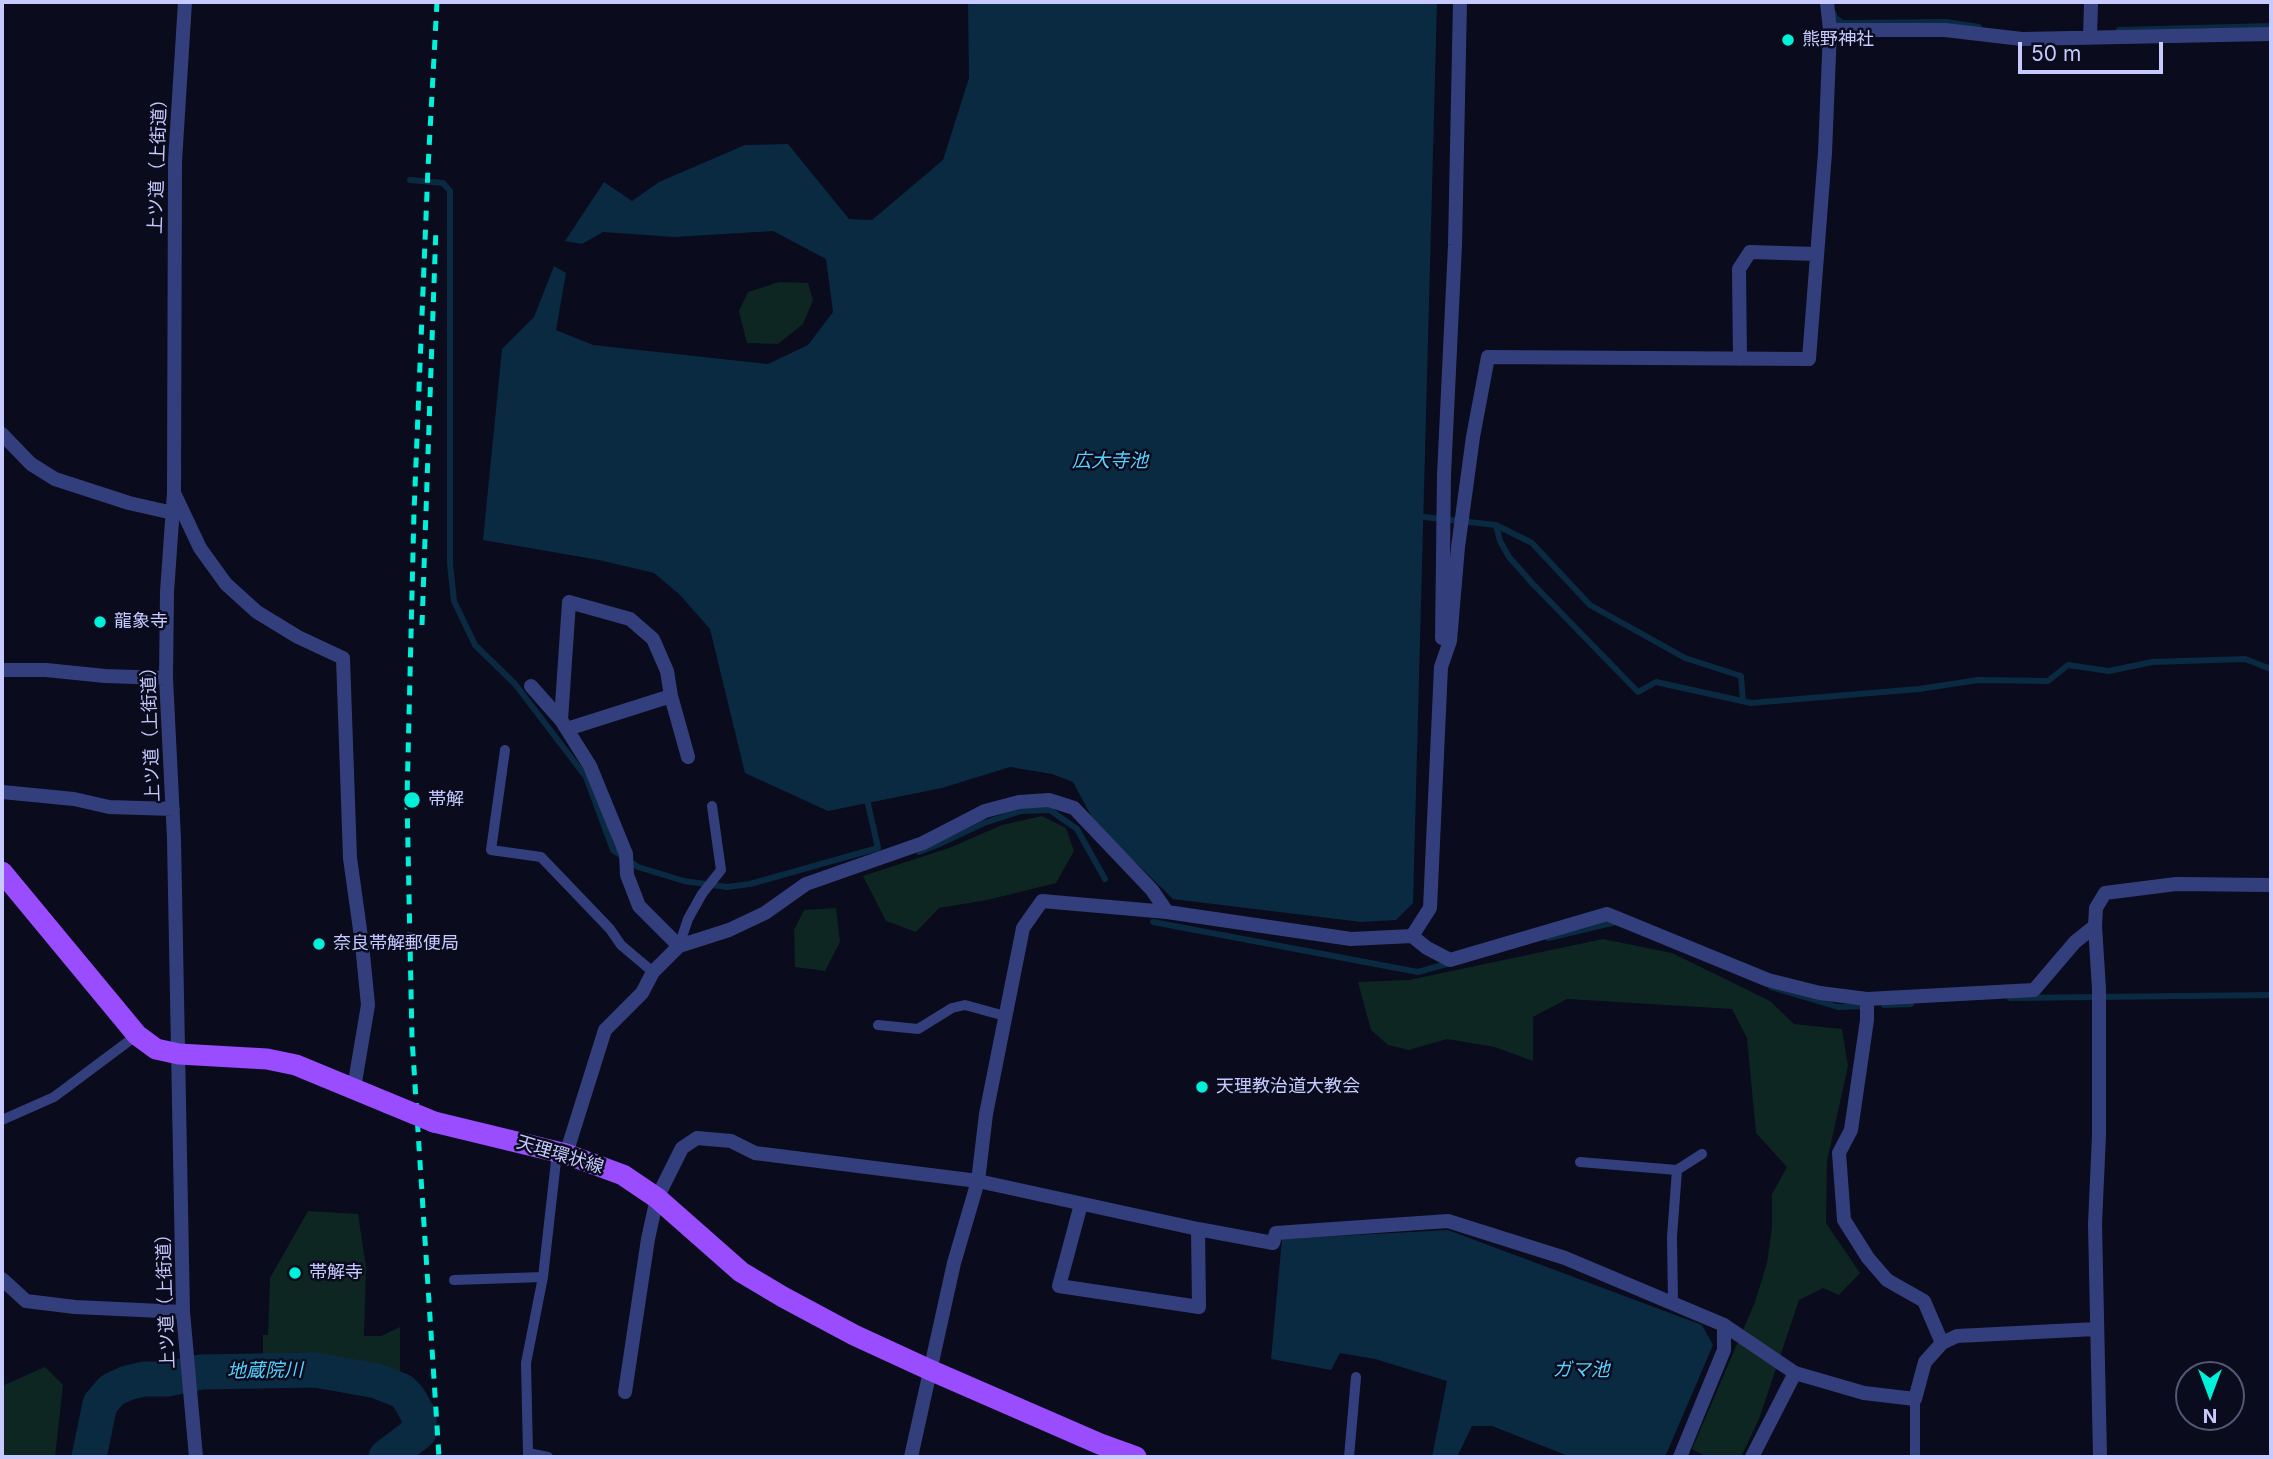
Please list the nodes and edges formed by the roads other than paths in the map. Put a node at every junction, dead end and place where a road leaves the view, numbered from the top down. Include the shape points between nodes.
1 (185, 2) edge
2 (1460, 2) edge
3 (1827, 2) edge
4 (2091, 2) edge
5 (1830, 30) junction
6 (2271, 34) edge
7 (2090, 38) junction
8 (1816, 254) junction
9 (1740, 359) junction
10 (2, 434) edge
11 (174, 493) junction
12 (173, 513) junction
13 (1441, 667) junction
14 (2, 670) edge
15 (166, 678) junction
16 (531, 686) dead end
17 (671, 696) junction
18 (564, 724) junction
19 (505, 750) dead end
20 (688, 757) dead end
21 (2, 792) edge
22 (712, 806) dead end
23 (173, 809) junction
24 (2, 872) edge
25 (2271, 885) edge
26 (1167, 912) junction
27 (2095, 926) junction
28 (1412, 936) junction
29 (679, 946) junction
30 (653, 972) junction
31 (1867, 1008) junction
32 (1005, 1016) junction
33 (878, 1025) dead end
34 (136, 1035) junction
35 (179, 1054) junction
36 (354, 1087) junction
37 (2, 1120) edge
38 (562, 1153) junction
39 (1702, 1154) dead end
40 (1580, 1162) dead end
41 (1677, 1170) junction
42 (978, 1181) junction
43 (657, 1198) junction
44 (1080, 1205) junction
45 (1198, 1229) junction
46 (542, 1277) junction
47 (2, 1279) edge
48 (454, 1280) dead end
49 (1673, 1303) junction
50 (183, 1312) junction
51 (1724, 1325) junction
52 (2096, 1329) junction
53 (1942, 1343) junction
54 (929, 1370) junction
55 (1796, 1373) junction
56 (1356, 1377) dead end
57 (625, 1392) dead end
58 (1915, 1399) junction
59 (528, 1455) edge
60 (196, 1457) edge
61 (548, 1457) edge
62 (911, 1457) edge
63 (1136, 1457) edge
64 (1349, 1457) edge
65 (1680, 1457) edge
66 (1752, 1457) edge
67 (1915, 1457) edge
68 (2100, 1457) edge

1 - 11 street, 上ツ道（上街道） via 175,161
2 - 13 street
3 - 5 street
4 - 7 street
5 - 7 street via 1945,30 2022,39
5 - 8 street
6 - 7 street
8 - 9 street via 1809,359
8 - 9 street via 1750,253 1739,269
9 - 13 street via 1488,357 1460,533 1450,641
10 - 12 street via 31,464 55,479
11 - 12 street, 上ツ道（上街道）
11 - 36 street via 200,548 226,584 257,612 343,658 350,858 368,1005
12 - 15 street, 上ツ道（上街道）
13 - 28 street via 1430,908
14 - 15 street
15 - 23 street, 上ツ道（上街道）
16 - 18 street
17 - 18 street
17 - 18 street via 667,671 653,639 630,619 569,601
17 - 20 street
18 - 29 street via 590,766 626,854 627,875 639,906
19 - 30 lane via 491,850 541,857 621,945
21 - 23 street via 109,807
22 - 29 lane via 722,870 702,894
23 - 35 street, 上ツ道（上街道）
24 - 34 main road, 天理環状線
25 - 27 street via 2176,884 2105,893 2096,908
26 - 28 street via 1351,939
26 - 29 street via 1074,808 1049,800 1019,802 985,811 923,843 806,884 765,913
26 - 32 street via 1042,901 1023,928
27 - 31 street via 2034,990
27 - 52 street via 2099,989
28 - 31 street via 1450,960 1607,914 1768,979
29 - 30 street
30 - 38 street via 642,993 605,1030
31 - 53 street via 1851,1130 1839,1153 1844,1220 1887,1280 1924,1301
32 - 33 lane via 965,1005 918,1029
32 - 42 street
34 - 35 main road, 天理環状線 via 156,1048
34 - 37 lane via 54,1097
35 - 36 main road, 天理環状線 via 267,1059
35 - 50 street, 上ツ道（上街道）
36 - 38 main road, 天理環状線, bridge via 434,1122
38 - 43 main road, 天理環状線 via 624,1175
38 - 46 lane
39 - 41 lane
40 - 41 lane
41 - 49 lane
42 - 43 street via 755,1153 731,1141 697,1138 681,1148
42 - 44 street
42 - 54 street
43 - 54 main road, 天理環状線 via 741,1272 854,1335
43 - 57 street
44 - 45 street
44 - 45 street via 1059,1286 1199,1307
45 - 49 street via 1273,1243 1276,1233 1448,1221 1565,1258
46 - 48 lane
46 - 59 lane via 526,1363
47 - 50 street via 26,1301
49 - 51 street
50 - 60 street, 上ツ道（上街道）
51 - 55 street
51 - 65 street via 1724,1350
52 - 53 street via 1957,1336
52 - 68 street
53 - 58 street via 1925,1362
54 - 62 street
54 - 63 main road, 天理環状線
55 - 58 street via 1864,1393
55 - 66 street
56 - 64 lane
58 - 67 lane
59 - 61 lane

